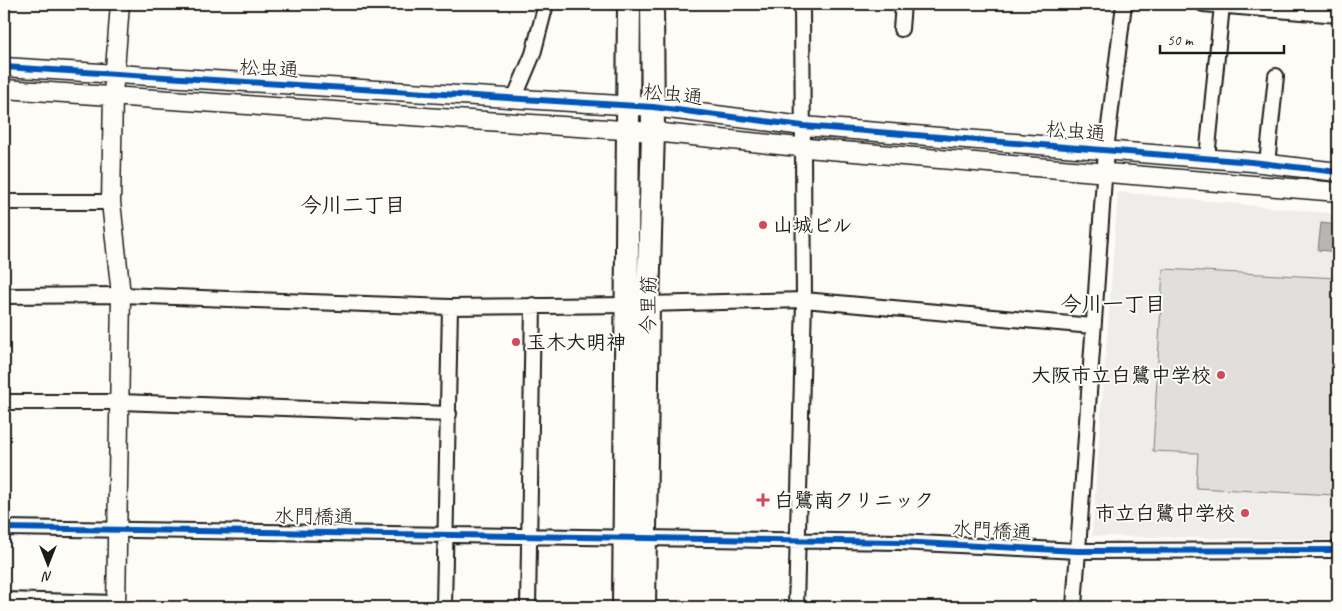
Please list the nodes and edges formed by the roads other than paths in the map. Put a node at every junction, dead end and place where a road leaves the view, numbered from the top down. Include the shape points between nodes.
1 (120, 4) edge
2 (546, 4) edge
3 (629, 4) edge
4 (652, 4) edge
5 (802, 4) edge
6 (903, 4) edge
7 (1124, 4) edge
8 (1203, 4) edge
9 (1222, 5) junction
10 (1338, 15) edge
11 (901, 29) dead end
12 (4, 67) edge
13 (115, 76) junction
14 (1276, 76) dead end
15 (4, 88) edge
16 (113, 95) junction
17 (514, 99) junction
18 (629, 106) junction
19 (653, 107) junction
20 (803, 126) junction
21 (629, 130) junction
22 (653, 132) junction
23 (803, 147) junction
24 (1106, 150) junction
25 (1207, 158) junction
26 (1267, 164) junction
27 (1105, 171) junction
28 (1338, 172) edge
29 (1338, 192) edge
30 (4, 202) edge
31 (110, 202) junction
32 (121, 295) junction
33 (4, 296) edge
34 (804, 300) junction
35 (637, 304) junction
36 (533, 305) junction
37 (450, 307) junction
38 (1092, 326) junction
39 (4, 402) edge
40 (120, 402) junction
41 (448, 414) junction
42 (4, 528) edge
43 (117, 530) junction
44 (446, 535) junction
45 (530, 536) junction
46 (635, 538) junction
47 (797, 540) junction
48 (1338, 550) edge
49 (1078, 551) junction
50 (4, 600) edge
51 (116, 605) edge
52 (444, 607) edge
53 (528, 607) edge
54 (624, 607) edge
55 (644, 607) edge
56 (796, 607) edge
57 (1074, 607) edge

1 - 13 street
2 - 17 street via 533,54
3 - 18 main road, 今里筋
4 - 19 main road, 今里筋
5 - 20 street
6 - 11 street
7 - 24 street
8 - 9 street
9 - 10 street
9 - 25 street
12 - 13 street, 松虫通
13 - 16 street
13 - 17 street, 松虫通
14 - 26 street
15 - 16 street, 松虫通
16 - 21 street, 松虫通
16 - 31 street
17 - 18 street, 松虫通
18 - 19 street, 松虫通
18 - 21 main road, 今里筋
19 - 20 street, 松虫通
19 - 22 main road, 今里筋
20 - 23 street
20 - 24 street, 松虫通
21 - 22 street, 松虫通
21 - 35 main road, 今里筋
22 - 23 street, 松虫通
22 - 35 main road, 今里筋
23 - 27 street, 松虫通
23 - 34 street
24 - 25 street, 松虫通
24 - 27 street
25 - 26 street, 松虫通
26 - 28 street, 松虫通
27 - 29 street, 松虫通
27 - 38 street
30 - 31 street
31 - 32 street
32 - 33 street
32 - 37 street
32 - 40 street
34 - 35 street
34 - 38 street
34 - 47 street
35 - 36 street
35 - 46 main road, 今里筋
36 - 37 street
36 - 45 street
37 - 41 street
38 - 49 street
39 - 40 street
40 - 41 street
40 - 43 street
41 - 44 street
42 - 43 street, 水門橋通
43 - 44 street, 水門橋通
43 - 51 street
44 - 45 street, 水門橋通
44 - 52 street
45 - 46 street, 水門橋通
45 - 53 street
46 - 47 street, 水門橋通
46 - 54 main road, 今里筋
46 - 55 main road, 今里筋
47 - 49 street, 水門橋通
47 - 56 street
48 - 49 street, 水門橋通
49 - 57 street
50 - 51 street

